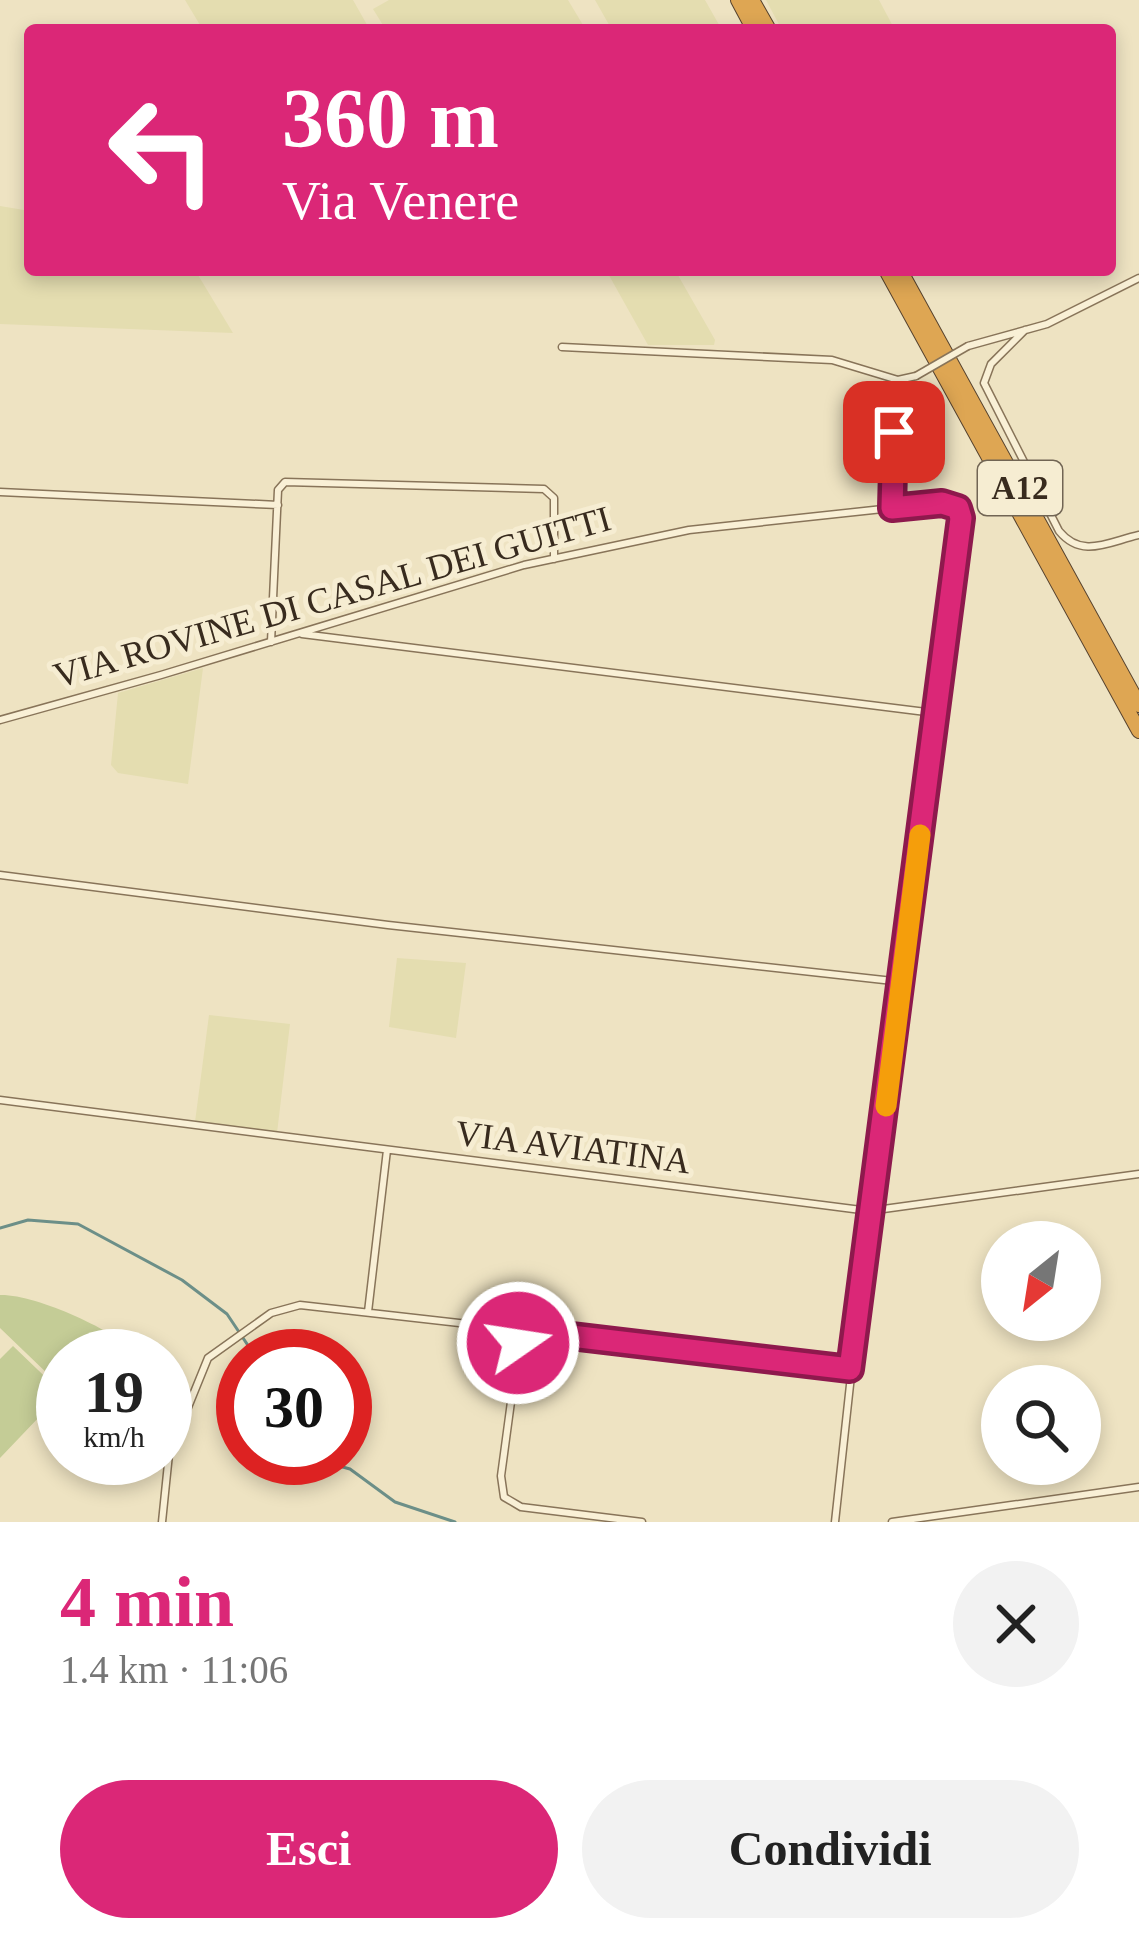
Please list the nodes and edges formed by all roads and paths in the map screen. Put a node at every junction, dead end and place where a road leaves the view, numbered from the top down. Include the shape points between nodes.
1 (889, 276) edge
2 (903, 276) edge
3 (1139, 278) edge
4 (1024, 331) junction
5 (562, 347) dead end
6 (898, 380) junction
7 (0, 492) edge
8 (278, 506) junction
9 (892, 508) junction
10 (1139, 535) edge
11 (554, 559) junction
12 (298, 633) junction
13 (271, 642) junction
14 (1139, 705) edge
15 (934, 713) junction
16 (0, 720) edge
17 (1139, 731) edge
18 (0, 875) edge
19 (903, 982) junction
20 (0, 1100) edge
21 (387, 1150) junction
22 (1139, 1174) edge
23 (869, 1211) junction
24 (368, 1312) junction
25 (512, 1329) junction
26 (850, 1369) junction
27 (1139, 1487) edge
28 (162, 1522) edge
29 (642, 1522) edge
30 (835, 1522) edge
31 (892, 1522) edge

1 - 17 highway, A12
2 - 14 highway, A12
3 - 4 street
4 - 6 street, bridge via 968,346
4 - 10 street via 984,382 1059,531 1080,548
5 - 6 street via 832,360
6 - 9 street
7 - 8 street
8 - 11 street via 285,482 544,489 554,500
8 - 13 street
9 - 11 street, VIA ROVINE DI CASAL DEI GUITTI via 689,530
9 - 15 street, VIA ROVINE DI CASAL DEI GUITTI via 942,503 961,512
11 - 12 street, VIA ROVINE DI CASAL DEI GUITTI
12 - 13 street, VIA ROVINE DI CASAL DEI GUITTI
12 - 15 street
13 - 16 street, VIA ROVINE DI CASAL DEI GUITTI
15 - 19 street
18 - 19 street
19 - 23 street
20 - 21 street, VIA AVIATINA
21 - 23 street, VIA AVIATINA
21 - 24 street
22 - 23 street, VIA AVIATINA
23 - 26 street
24 - 25 street
24 - 28 street via 292,1306 206,1360 174,1439
25 - 26 street
25 - 29 street via 518,1350 504,1497 521,1507
26 - 30 street
27 - 31 street

